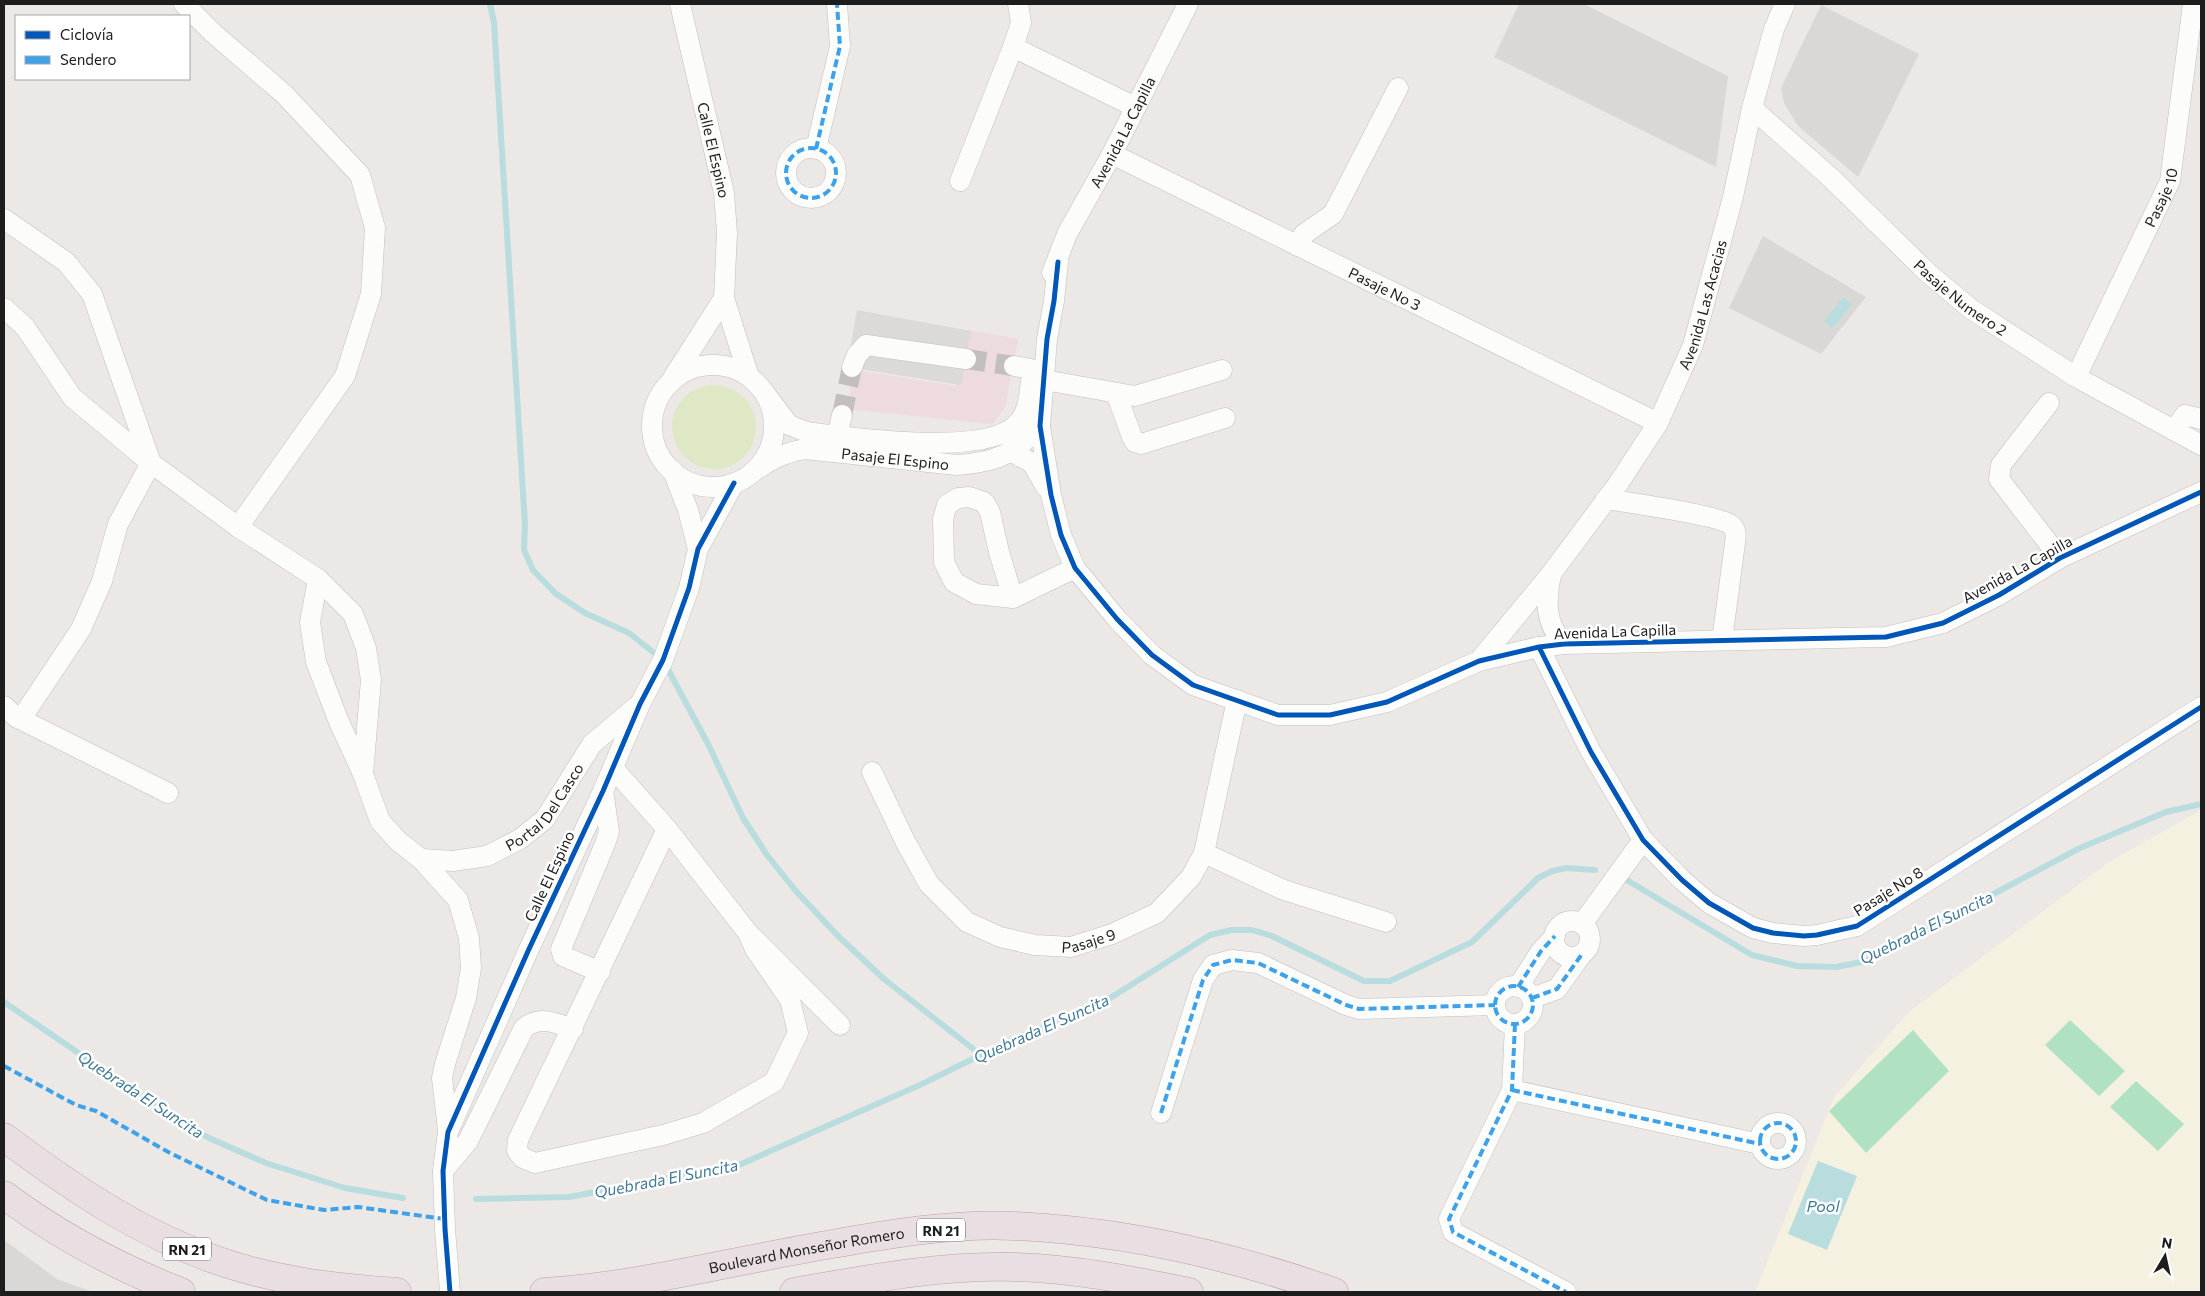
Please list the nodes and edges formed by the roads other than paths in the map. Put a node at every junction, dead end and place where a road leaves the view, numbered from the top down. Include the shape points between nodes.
1 (184, 4) edge
2 (680, 4) edge
3 (837, 4) edge
4 (1018, 4) edge
5 (1188, 4) edge
6 (1785, 4) edge
7 (2193, 4) edge
8 (1013, 47) junction
9 (1398, 88) dead end
10 (1135, 107) junction
11 (1752, 108) junction
12 (816, 149) dead end
13 (1112, 154) junction
14 (960, 180) dead end
15 (4, 219) edge
16 (1298, 246) junction
17 (724, 298) junction
18 (4, 308) edge
19 (966, 359) tunnel mouth
20 (852, 367) tunnel mouth
21 (1222, 370) dead end
22 (1030, 372) junction
23 (749, 377) junction
24 (2076, 377) junction
25 (669, 384) junction
26 (763, 391) junction
27 (1116, 392) junction
28 (2049, 403) dead end
29 (842, 415) tunnel mouth
30 (1225, 418) dead end
31 (2201, 419) edge
32 (1658, 423) junction
33 (1040, 426) junction
34 (2174, 430) junction
35 (1001, 433) joint
36 (837, 436) junction
37 (2201, 445) edge
38 (1012, 452) junction
39 (151, 463) junction
40 (673, 471) junction
41 (740, 480) junction
42 (2201, 492) edge
43 (1051, 495) junction
44 (1606, 499) junction
45 (238, 527) junction
46 (698, 549) junction
47 (2060, 558) junction
48 (1075, 568) junction
49 (1551, 574) junction
50 (318, 579) junction
51 (1012, 598) junction
52 (1722, 640) junction
53 (1564, 644) junction
54 (1539, 647) junction
55 (1479, 660) junction
56 (1236, 700) junction
57 (640, 704) junction
58 (4, 706) edge
59 (2201, 707) edge
60 (21, 719) junction
61 (613, 768) junction
62 (872, 772) dead end
63 (363, 774) junction
64 (603, 791) junction
65 (168, 793) dead end
66 (667, 829) junction
67 (1643, 840) junction
68 (1204, 853) junction
69 (421, 859) junction
70 (1386, 922) dead end
71 (1582, 924) junction
72 (748, 932) junction
73 (1555, 936) junction
74 (1582, 954) junction
75 (600, 972) junction
76 (1525, 992) junction
77 (1495, 1005) junction
78 (1515, 1024) junction
79 (840, 1025) dead end
80 (572, 1030) junction
81 (1512, 1090) junction
82 (1160, 1113) dead end
83 (448, 1132) junction
84 (4, 1137) edge
85 (1760, 1144) dead end
86 (443, 1171) junction
87 (4, 1195) edge
88 (181, 1292) edge
89 (397, 1292) edge
90 (450, 1292) edge
91 (544, 1292) edge
92 (794, 1292) edge
93 (1189, 1292) edge
94 (1334, 1292) edge
95 (1566, 1292) edge

1 - 45 street via 284,94 360,175 376,228 371,294 345,376
2 - 17 street, Calle El Espino via 724,193 727,233
3 - 12 street via 840,46
4 - 8 street via 1020,23
5 - 10 street, Avenida La Capilla
6 - 11 street, Avenida Las Acacias via 1774,29
7 - 24 street, Pasaje 10 via 2170,181
8 - 10 street
8 - 14 street
9 - 16 street via 1333,214 1304,234
10 - 13 street, Avenida La Capilla
11 - 24 street, Pasaje Numero 2 via 1929,274 1971,308
11 - 32 street, Avenida Las Acacias via 1733,197 1693,345
13 - 16 street, Pasaje No 3
13 - 22 street, Avenida La Capilla via 1067,234 1058,262 1042,292
15 - 39 street via 66,262 92,294
16 - 32 street, Pasaje No 3
17 - 23 street, Calle El Espino
17 - 25 street, Calle El Espino
18 - 39 street via 25,327 72,397
19 - 20 street via 866,345
21 - 27 street via 1135,396
22 - 27 street
22 - 33 street, Avenida La Capilla
22 - 35 street, Avenida La Capilla via 1026,412 1016,425
23 - 25 street via 732,368 708,365 689,370
23 - 26 street
24 - 34 street, Pasaje Numero 2
25 - 40 street via 657,402 652,428 657,449
26 - 36 street, Pasaje El Espino via 790,425 807,432
26 - 41 street via 773,412 774,435 763,461
27 - 30 street via 1132,437 1141,444
28 - 47 street via 2001,465 1999,478
29 - 36 street
31 - 34 street via 2185,415
32 - 44 street, Avenida Las Acacias
33 - 38 street, Pasaje El Espino
33 - 43 street, Avenida La Capilla
34 - 37 street, Pasaje Numero 2
35 - 36 street, Pasaje El Espino via 949,444
38 - 41 street, Pasaje El Espino via 979,463 956,464 805,449 771,460
38 - 43 street, Avenida La Capilla via 1032,463
39 - 45 street
39 - 60 street via 118,524 102,581 81,629
40 - 41 street via 700,485 713,486
40 - 46 street, Calle El Espino
41 - 46 street, Calle El Espino
42 - 47 street, Avenida La Capilla
43 - 48 street, Avenida La Capilla via 1061,535
44 - 49 street, Avenida Las Acacias
44 - 52 street via 1713,518 1732,525 1736,532
45 - 50 street
46 - 57 street, Calle El Espino via 677,624
47 - 52 street, Avenida La Capilla via 1999,595 1943,622 1886,637
48 - 51 street
48 - 56 street, Avenida La Capilla via 1152,656 1193,685
49 - 53 street, Avenida Las Acacias via 1546,610 1553,629
49 - 55 street, Avenida Las Acacias
50 - 63 street via 310,622 316,662
50 - 63 street via 353,614 366,648 371,680
51 - 51 street via 976,594 954,582 944,562 943,519 947,505 958,498 969,497 984,502 990,512
52 - 53 street, Avenida La Capilla
53 - 54 street, Avenida La Capilla
54 - 55 street, Avenida La Capilla
54 - 67 street, Pasaje No 8 via 1591,752
55 - 56 street, Avenida La Capilla via 1387,702 1330,715 1278,715
56 - 68 street, Pasaje 9
57 - 61 street, Calle El Espino
57 - 69 street, Portal Del Casco via 592,744 545,819 520,838 487,856 454,861
58 - 60 street
59 - 67 street, Pasaje No 8 via 1857,926 1804,936 1753,928 1709,903
60 - 65 street
61 - 64 street, Calle El Espino
61 - 66 street
62 - 68 street, Pasaje 9 via 929,884 967,922 1000,936 1036,945 1071,947 1112,934 1157,913 1191,877
63 - 69 street via 380,822
64 - 75 street via 608,831 606,844 561,949 563,956
64 - 83 street, Calle El Espino
66 - 72 street
66 - 75 street
67 - 71 street
68 - 70 street via 1284,890
69 - 83 street via 458,900 469,938 471,968 466,998 442,1078
71 - 73 street via 1565,923
71 - 74 street via 1590,939
72 - 79 street
72 - 80 street via 755,949 790,1000 798,1033 774,1082 703,1123 664,1135 535,1162 523,1158 517,1151 518,1140
73 - 74 street via 1556,948 1560,952 1571,957
73 - 76 street via 1541,951
74 - 76 street via 1557,989
75 - 80 street
76 - 77 street via 1512,986 1501,992
76 - 78 street via 1533,1010 1526,1020
77 - 78 street via 1502,1020
77 - 82 street via 1359,1009 1258,963 1232,960 1213,965 1204,980
78 - 81 street
80 - 86 street via 538,1021 524,1028 468,1141
81 - 85 street
81 - 95 street via 1449,1218 1453,1232
83 - 86 street, Calle El Espino
84 - 89 highway, RN 21 via 101,1204 186,1249 229,1265 270,1275 321,1285
86 - 90 street, Calle El Espino
87 - 88 highway, RN 21 via 70,1240
91 - 94 highway, Boulevard Monseñor Romero / RN 21 via 624,1284 913,1232 1014,1226 1176,1247 1280,1274
92 - 93 highway via 896,1274 1016,1267 1101,1275

